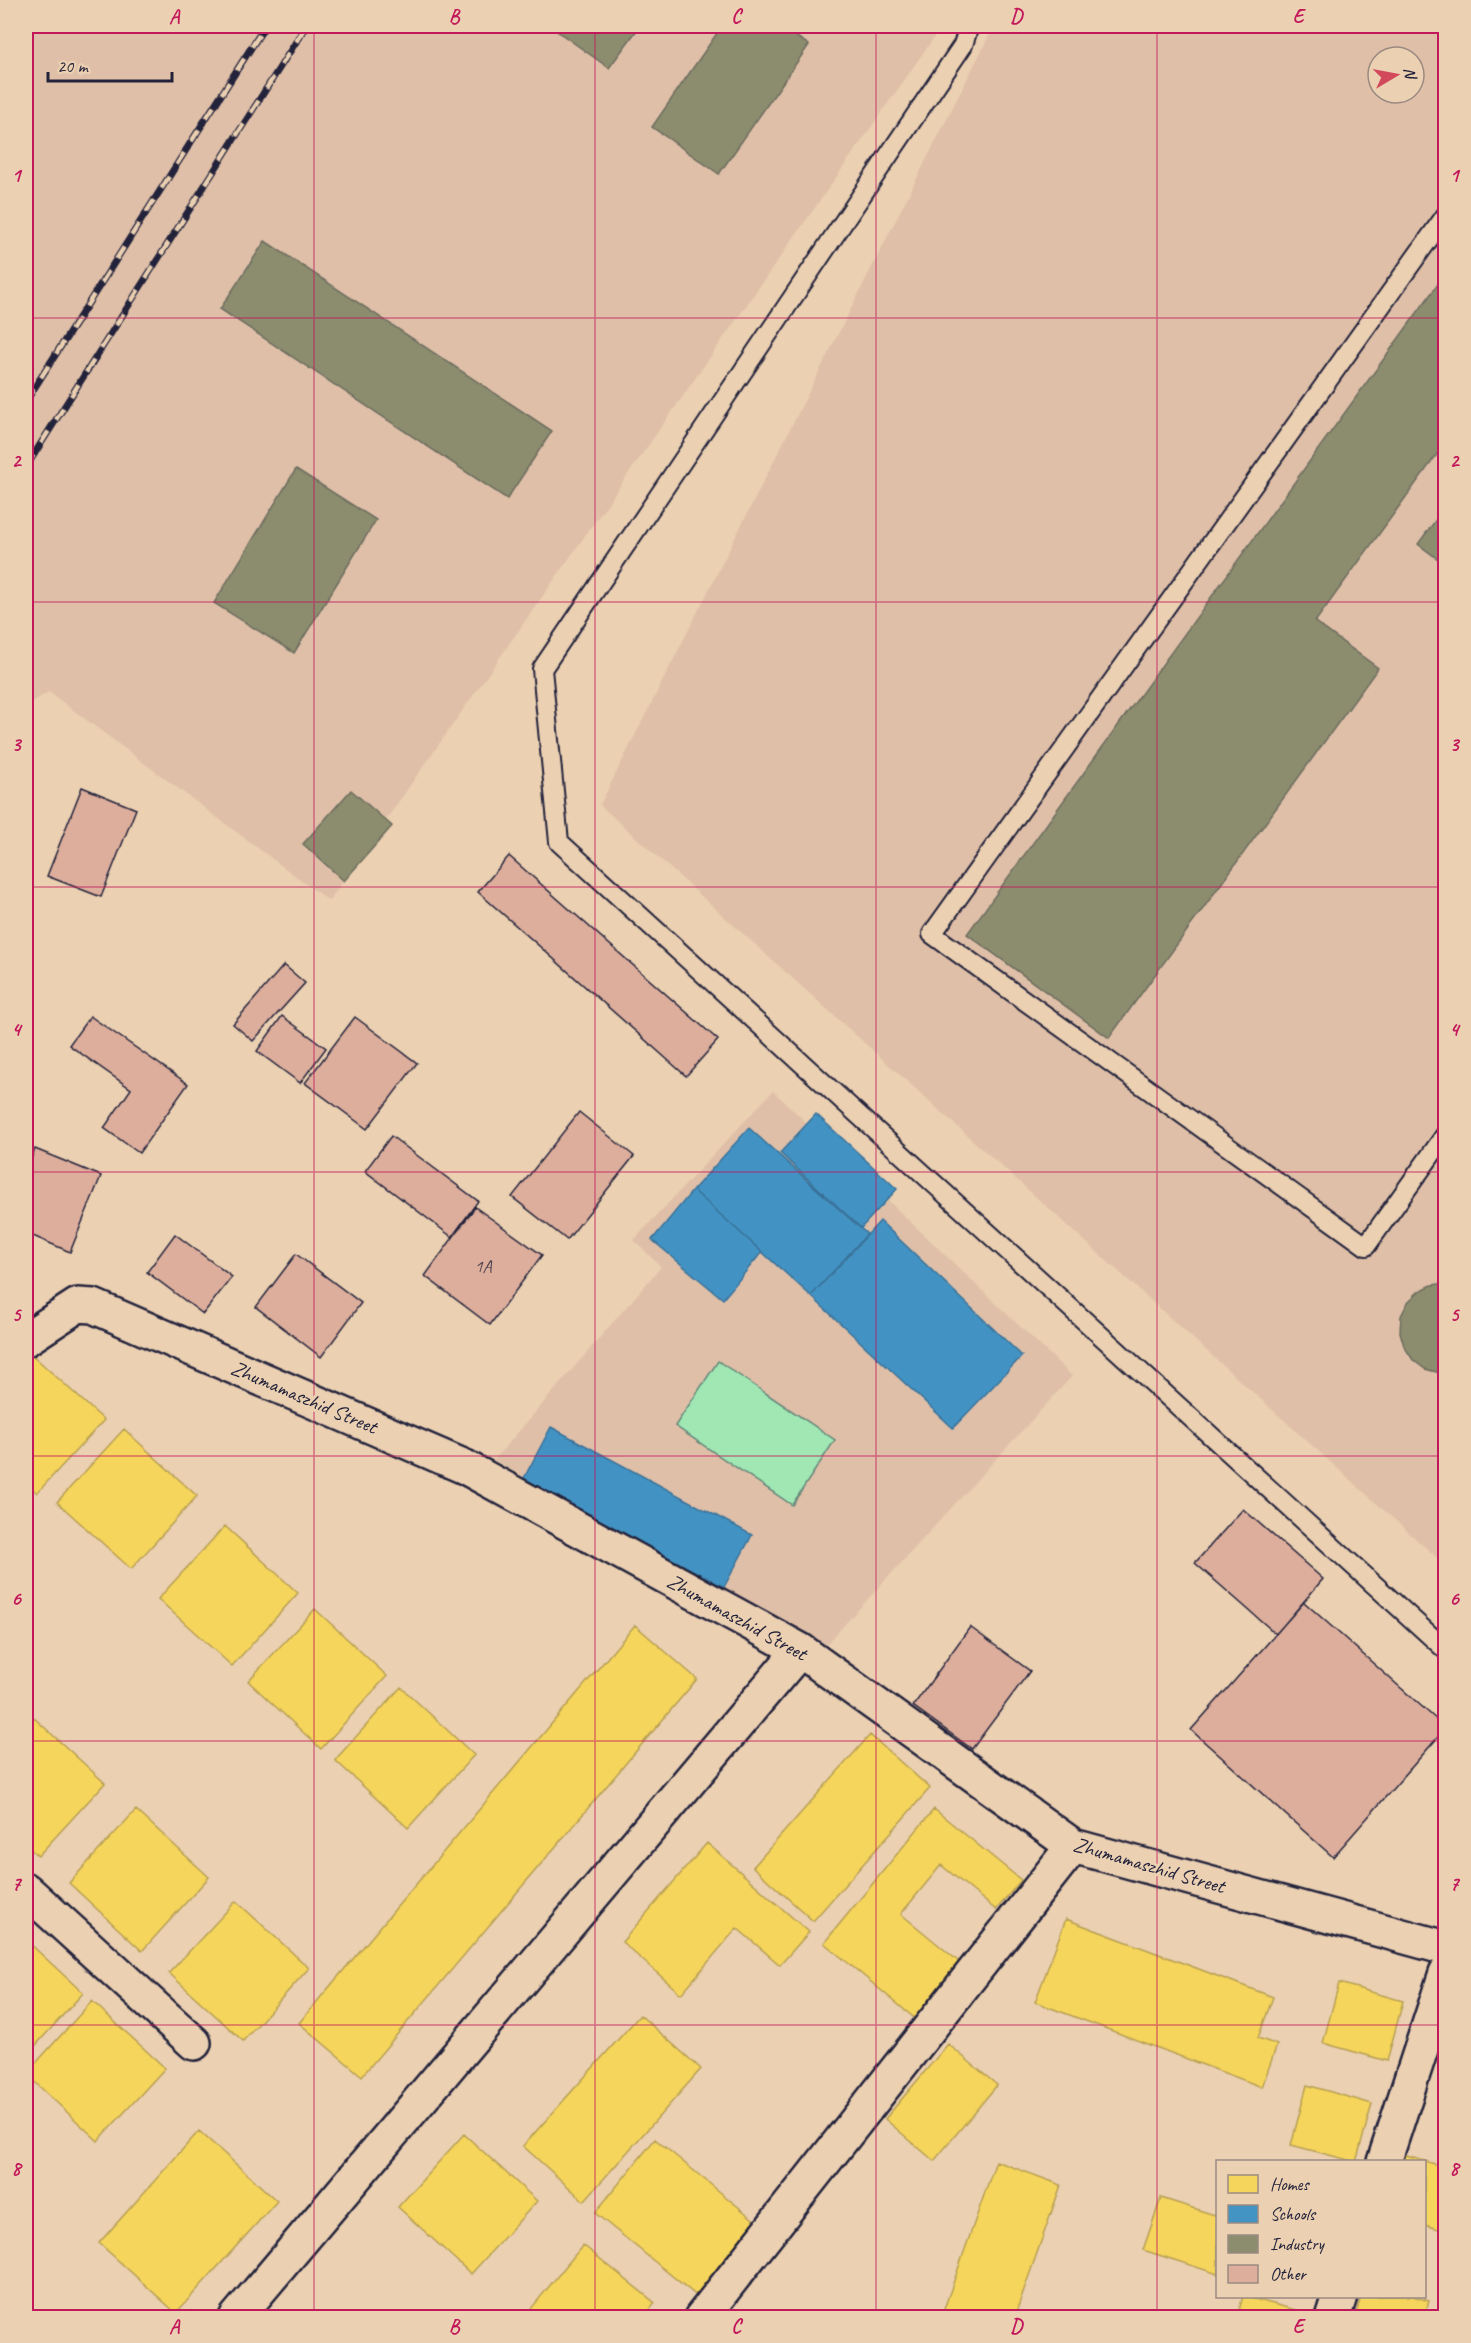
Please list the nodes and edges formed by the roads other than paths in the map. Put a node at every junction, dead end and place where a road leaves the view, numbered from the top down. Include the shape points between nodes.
1 (969, 26) edge
2 (1446, 215) edge
3 (1446, 1134) edge
4 (26, 1339) edge
5 (800, 1650) junction
6 (1446, 1650) edge
7 (1073, 1846) junction
8 (26, 1890) edge
9 (1446, 1947) edge
10 (1446, 1972) edge
11 (194, 2043) dead end
12 (1385, 2160) edge
13 (1339, 2298) edge
14 (236, 2318) edge
15 (701, 2318) edge
16 (1333, 2318) edge

1 - 6 lane via 963,45 542,669 559,842
2 - 3 lane via 932,934 1366,1246
4 - 5 street, Zhumamaszhid Street via 82,1304 104,1311 465,1467
5 - 7 street, Zhumamaszhid Street
5 - 14 street
7 - 9 street, Zhumamaszhid Street
7 - 15 street
8 - 11 street
10 - 12 street
13 - 16 street

